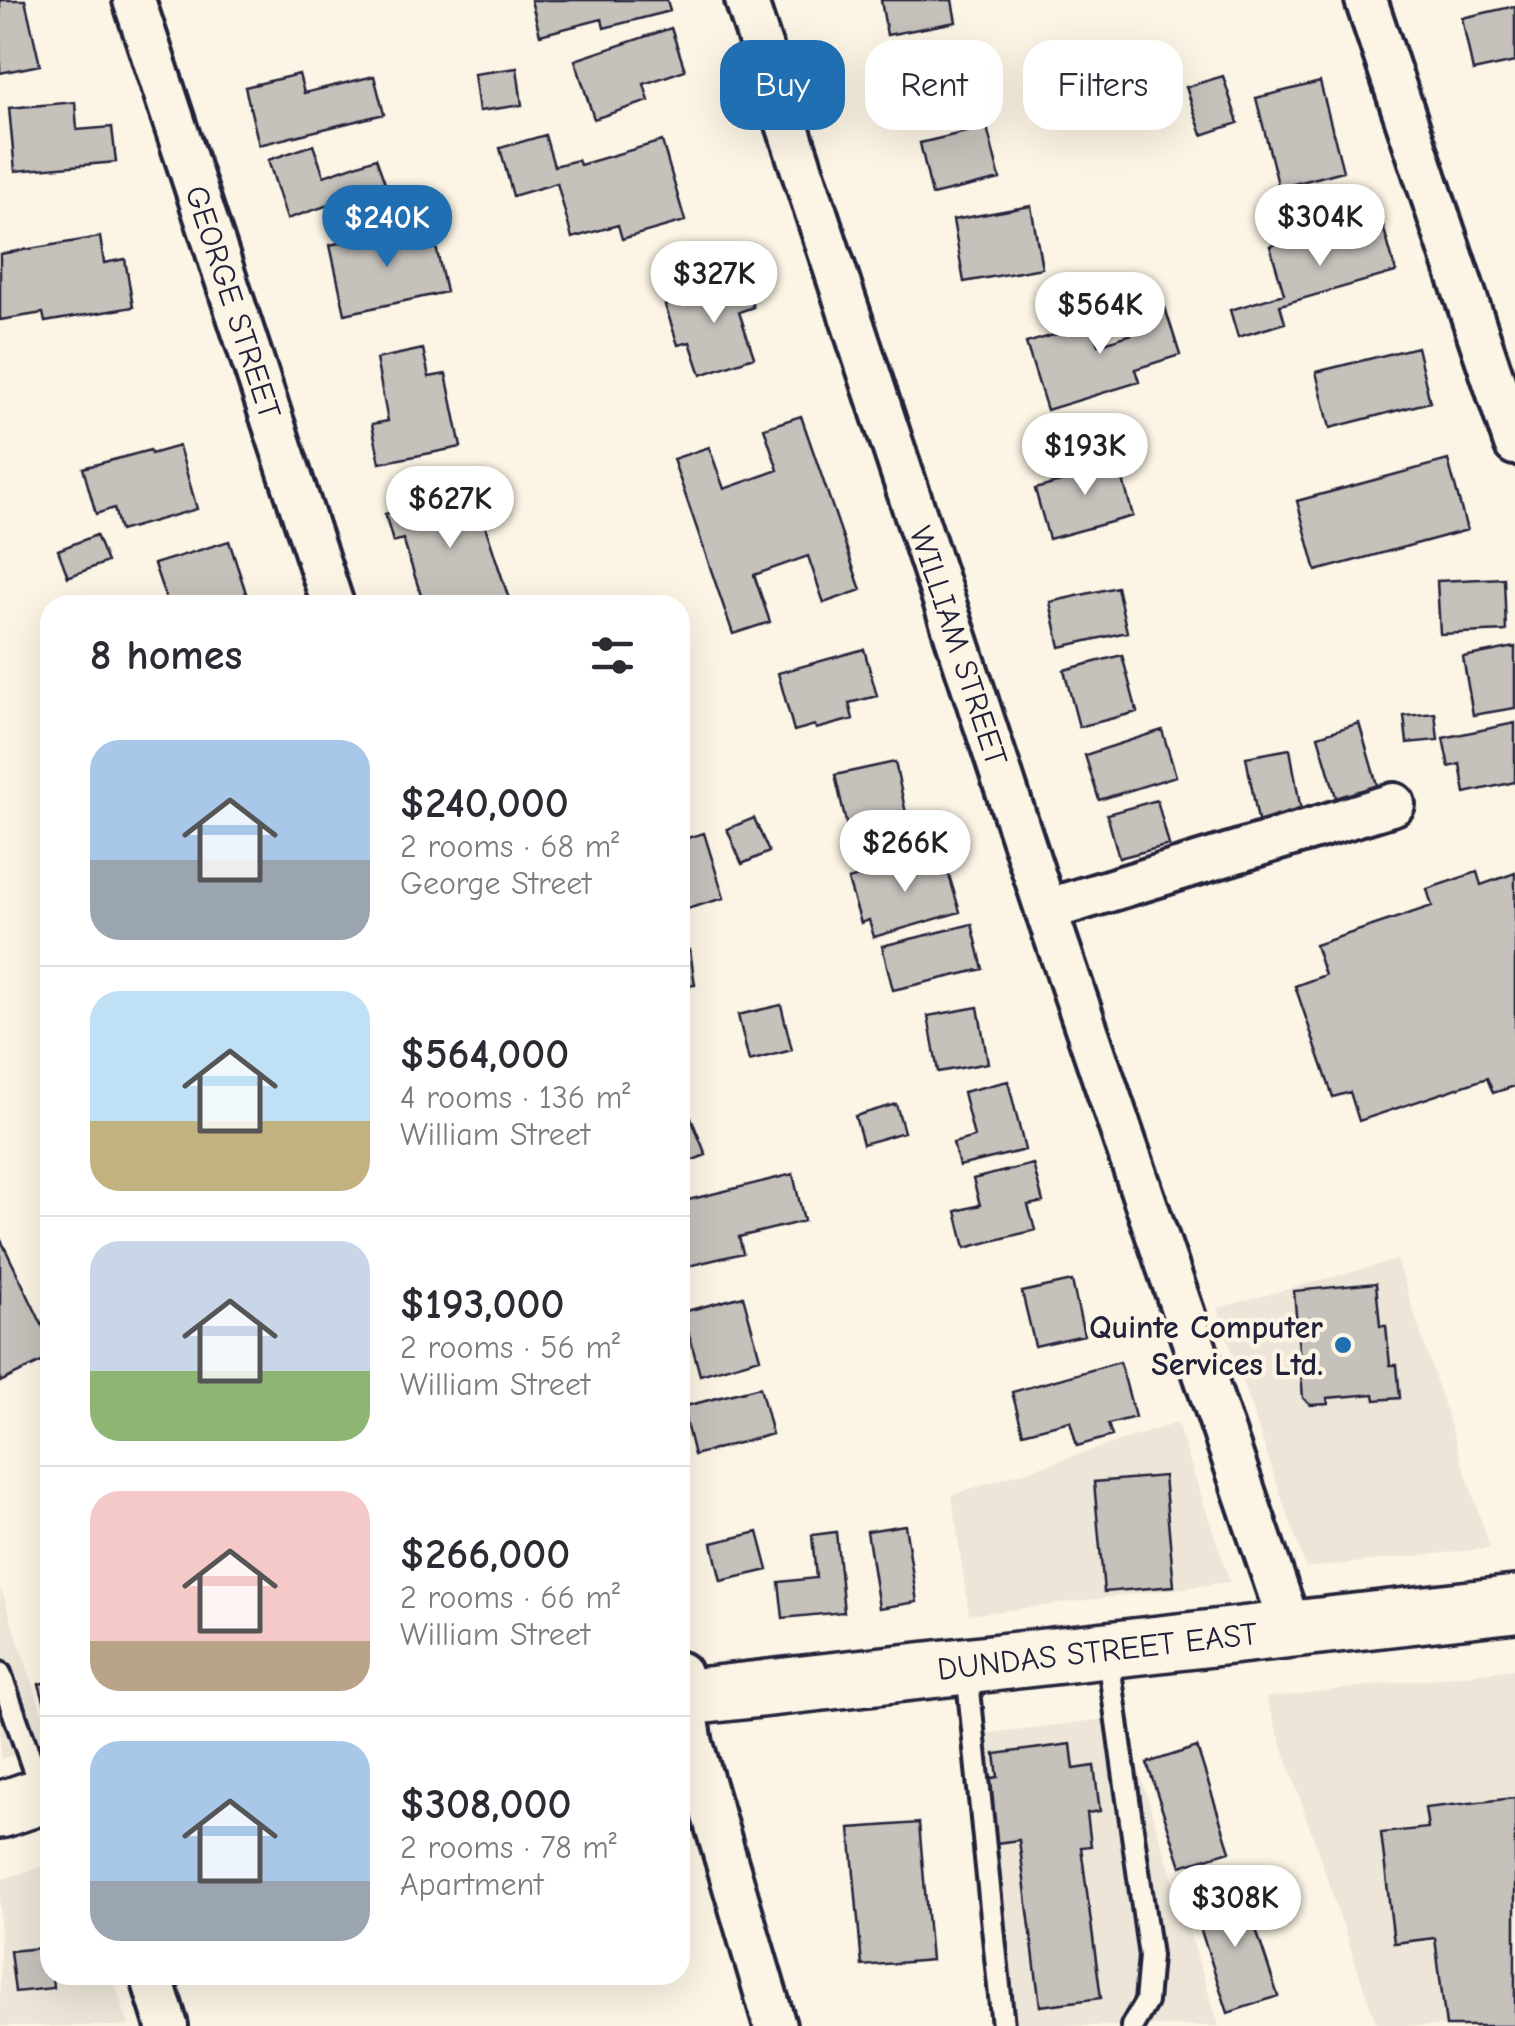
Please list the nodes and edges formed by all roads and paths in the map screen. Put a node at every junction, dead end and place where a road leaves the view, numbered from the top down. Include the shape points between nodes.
1 (134, 0) edge
2 (746, 0) edge
3 (1366, 0) edge
4 (1515, 444) edge
5 (330, 595) edge
6 (1394, 804) dead end
7 (1046, 910) junction
8 (1515, 1604) edge
9 (1292, 1630) junction
10 (1107, 1650) junction
11 (966, 1666) junction
12 (0, 1674) edge
13 (690, 1688) edge
14 (690, 1734) edge
15 (31, 1799) edge
16 (154, 1985) edge
17 (167, 2026) edge
18 (774, 2026) edge
19 (1003, 2026) edge
20 (1132, 2026) edge

1 - 5 street, GEORGE STREET
2 - 7 street, WILLIAM STREET
3 - 4 street
6 - 7 street
7 - 9 street, WILLIAM STREET
8 - 9 main road, DUNDAS STREET EAST
9 - 10 main road, DUNDAS STREET EAST
10 - 11 main road, DUNDAS STREET EAST
10 - 20 lane via 1150,1956 1146,2002
11 - 13 main road, DUNDAS STREET EAST
11 - 19 lane
12 - 15 lane
14 - 18 street
16 - 17 street

